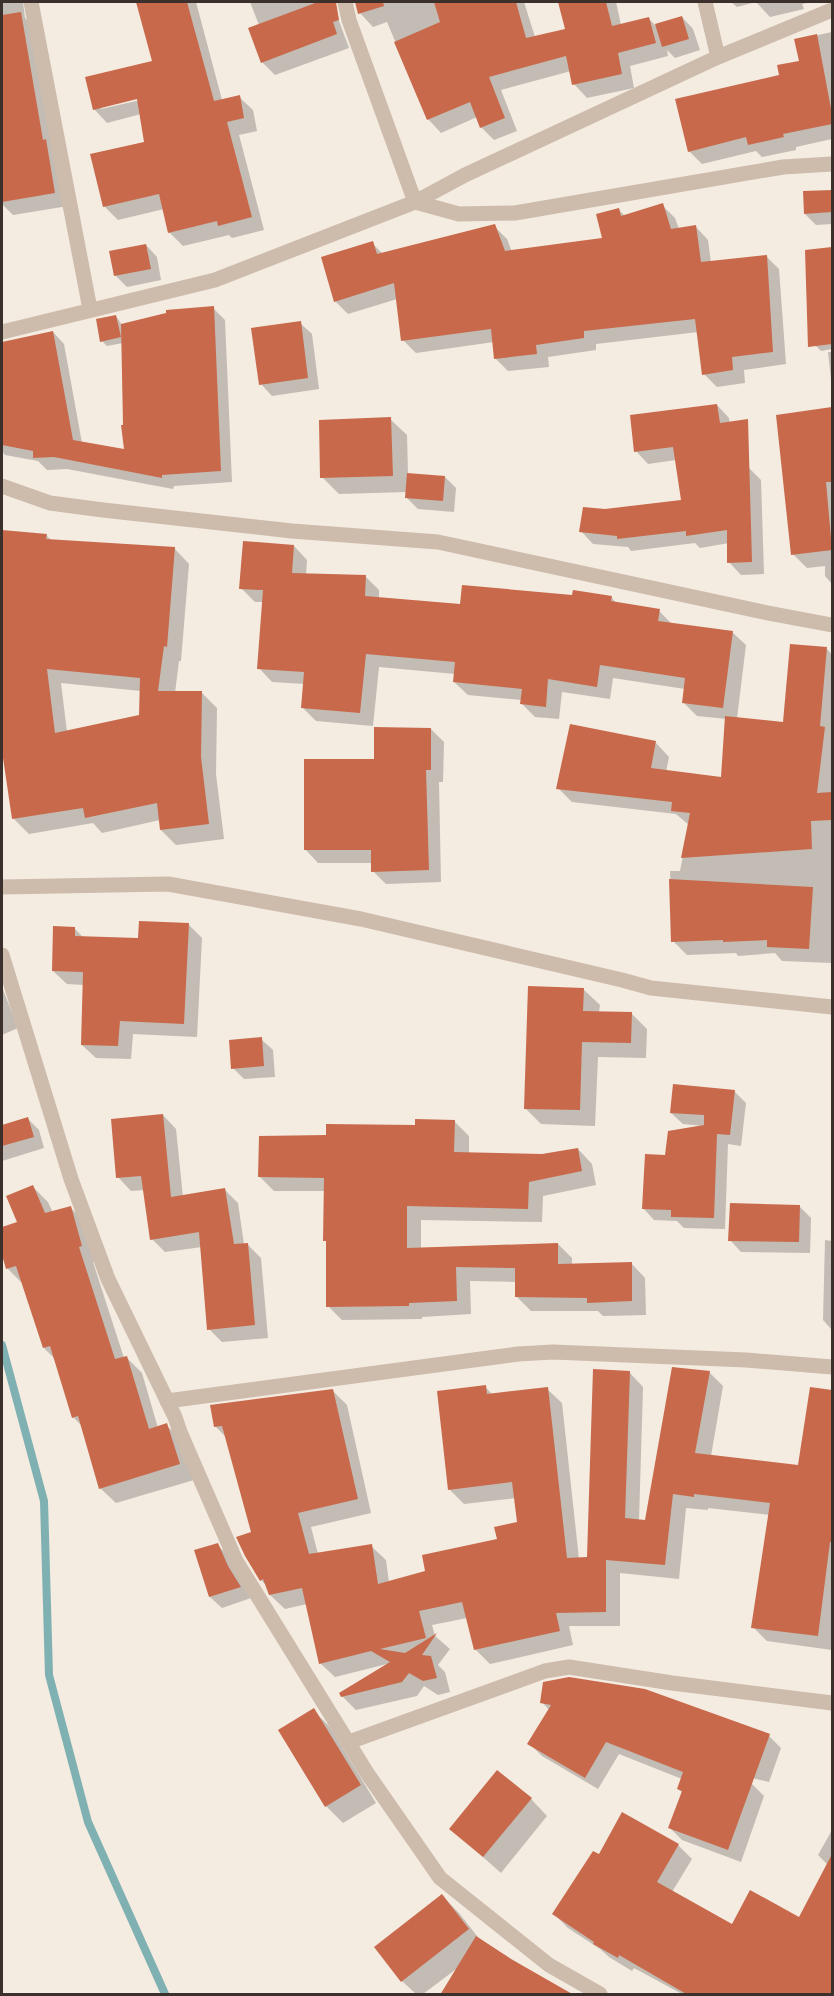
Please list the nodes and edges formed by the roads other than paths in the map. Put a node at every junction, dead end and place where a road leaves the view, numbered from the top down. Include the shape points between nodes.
1 (31, 2) edge
2 (345, 2) edge
3 (705, 2) edge
4 (832, 10) edge
5 (718, 57) junction
6 (832, 164) edge
7 (415, 202) junction
8 (90, 309) junction
9 (2, 332) edge
10 (2, 486) edge
11 (832, 625) edge
12 (2, 888) edge
13 (2, 955) edge
14 (832, 1007) edge
15 (832, 1367) edge
16 (167, 1401) junction
17 (832, 1703) edge
18 (349, 1742) junction
19 (600, 1995) edge

1 - 8 street
2 - 7 street
3 - 5 street
4 - 5 street
5 - 7 street
6 - 7 street via 783,167 515,213 459,214
7 - 8 street via 215,280
8 - 9 street
10 - 11 street via 50,503 81,507 292,531 438,542
12 - 14 street via 168,884 361,919 651,988
13 - 16 street via 71,1179 104,1268
15 - 16 street via 553,1352
16 - 18 street via 236,1562
17 - 18 street via 569,1667 545,1671
18 - 19 street via 440,1878 549,1965

